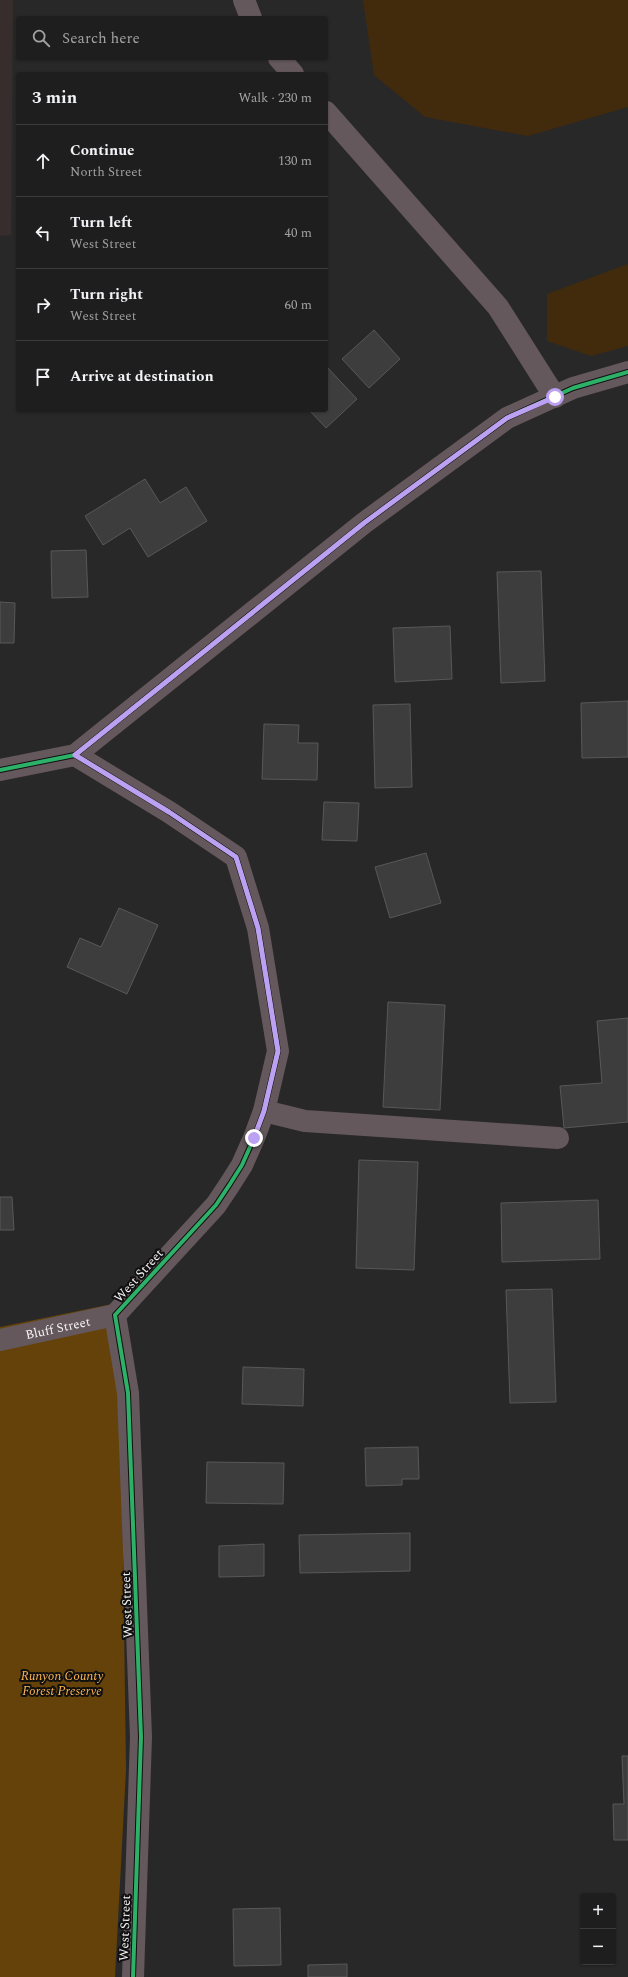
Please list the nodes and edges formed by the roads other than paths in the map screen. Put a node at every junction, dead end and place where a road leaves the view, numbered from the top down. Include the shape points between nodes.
1 (244, 0) edge
2 (250, 16) edge
3 (281, 60) edge
4 (291, 72) edge
5 (328, 114) edge
6 (628, 372) edge
7 (555, 397) junction
8 (75, 755) junction
9 (0, 770) edge
10 (264, 1111) junction
11 (558, 1138) dead end
12 (115, 1315) junction
13 (0, 1340) edge
14 (133, 1977) edge

1 - 2 street
3 - 4 street
5 - 7 street via 498,307
6 - 7 street via 573,388
7 - 8 street via 507,418 364,523
8 - 9 street
8 - 10 street, West Street via 169,812 236,857 258,928 278,1051
10 - 11 street via 305,1121
10 - 12 street, West Street via 242,1165 216,1205
12 - 13 street, Bluff Street
12 - 14 street, West Street via 128,1393 141,1737

